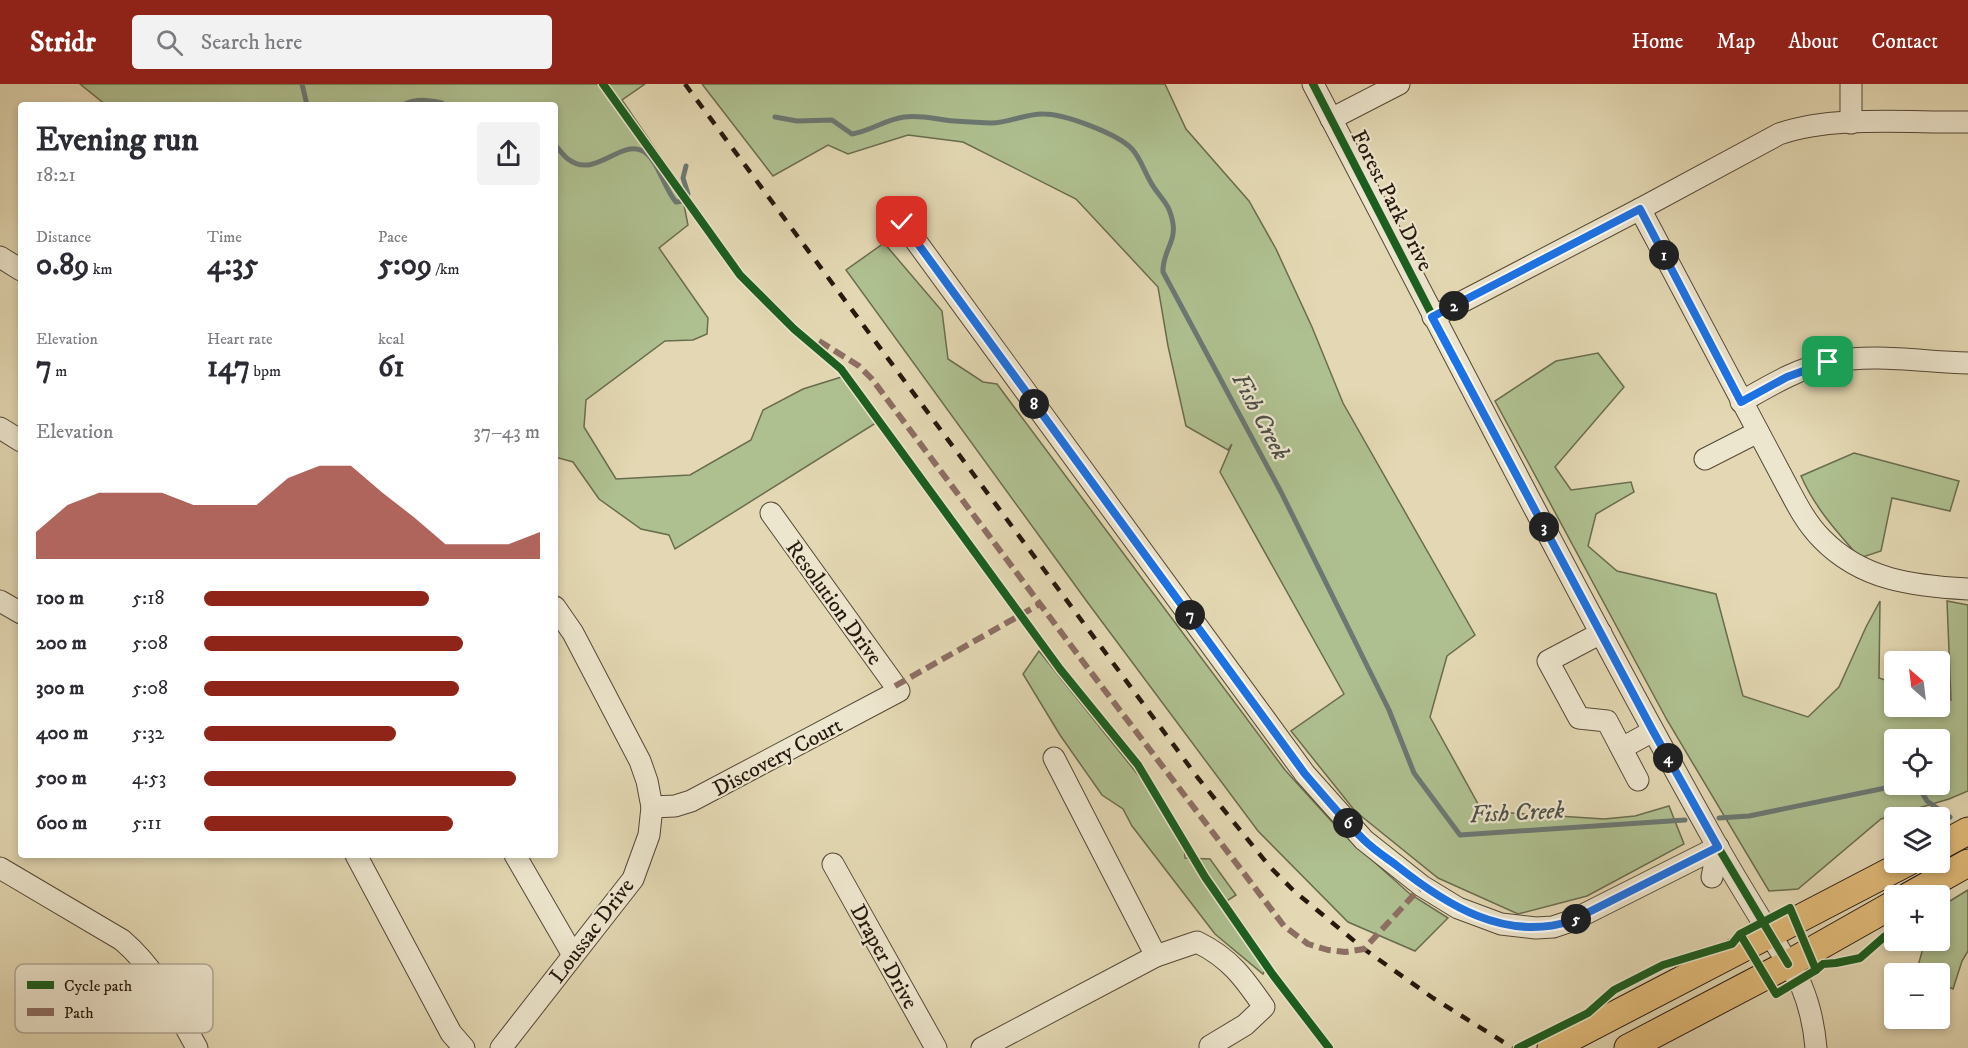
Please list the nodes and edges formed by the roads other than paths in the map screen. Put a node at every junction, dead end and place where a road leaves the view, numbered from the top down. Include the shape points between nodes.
1 (1313, 84) edge
2 (1400, 84) edge
3 (1851, 84) edge
4 (1331, 119) junction
5 (1968, 122) edge
6 (1851, 123) junction
7 (1640, 209) junction
8 (902, 222) dead end
9 (0, 257) edge
10 (18, 268) edge
11 (1432, 317) junction
12 (1968, 363) edge
13 (1741, 402) junction
14 (0, 428) edge
15 (1758, 432) junction
16 (18, 439) edge
17 (1705, 459) dead end
18 (771, 513) dead end
19 (1968, 589) edge
20 (0, 601) edge
21 (18, 611) edge
22 (558, 611) edge
23 (1601, 633) junction
24 (898, 692) joint
25 (1653, 731) junction
26 (1622, 748) junction
27 (1054, 758) dead end
28 (1638, 780) dead end
29 (652, 807) junction
30 (1968, 831) edge
31 (1950, 841) edge
32 (1718, 847) junction
33 (358, 858) edge
34 (517, 858) edge
35 (1968, 863) edge
36 (833, 864) dead end
37 (0, 868) edge
38 (1887, 873) edge
39 (1712, 877) dead end
40 (1929, 885) edge
41 (1884, 910) edge
42 (1771, 934) junction
43 (573, 955) junction
44 (1156, 956) junction
45 (146, 964) edge
46 (1788, 964) junction
47 (188, 1033) edge
48 (1210, 1046) dead end
49 (196, 1048) edge
50 (464, 1048) edge
51 (501, 1048) edge
52 (936, 1048) edge
53 (982, 1048) edge
54 (1551, 1048) edge
55 (1628, 1048) edge
56 (1816, 1048) edge

1 - 4 street, Forest Park Drive
2 - 4 street
3 - 6 street
4 - 11 street, Forest Park Drive
5 - 6 street
6 - 7 street via 1817,124 1779,134
7 - 11 street
7 - 13 street
8 - 32 street via 1305,774 1364,840 1422,886 1458,908 1501,924 1553,927
9 - 10 street
11 - 23 street, Forest Park Drive
12 - 13 street via 1854,359 1828,362 1787,377
13 - 15 street
14 - 16 street
15 - 17 street
15 - 19 street via 1803,515 1839,554 1864,571 1892,580
18 - 24 street, Resolution Drive
20 - 21 street
22 - 29 street, Loussac Drive via 640,761
23 - 25 street, Forest Park Drive
23 - 26 street via 1548,661 1579,718 1607,721
24 - 29 street, Discovery Court via 691,801
25 - 26 street
25 - 32 street, Forest Park Drive
26 - 28 street
27 - 44 street
29 - 43 street, Loussac Drive via 649,835 633,879
30 - 31 main road
32 - 39 street
32 - 42 street, Forest Park Drive
33 - 50 street via 452,1033
34 - 43 street
35 - 40 main road
36 - 52 street, Draper Drive
37 - 45 street via 122,940
38 - 42 main road
41 - 46 main road
42 - 46 street, Forest Park Drive
42 - 54 main road
43 - 51 street, Loussac Drive
44 - 48 street via 1197,942 1217,952 1245,979 1264,1007 1245,1025
44 - 53 street
46 - 55 main road
46 - 56 street, Forest Park Drive via 1809,1004
47 - 49 street

